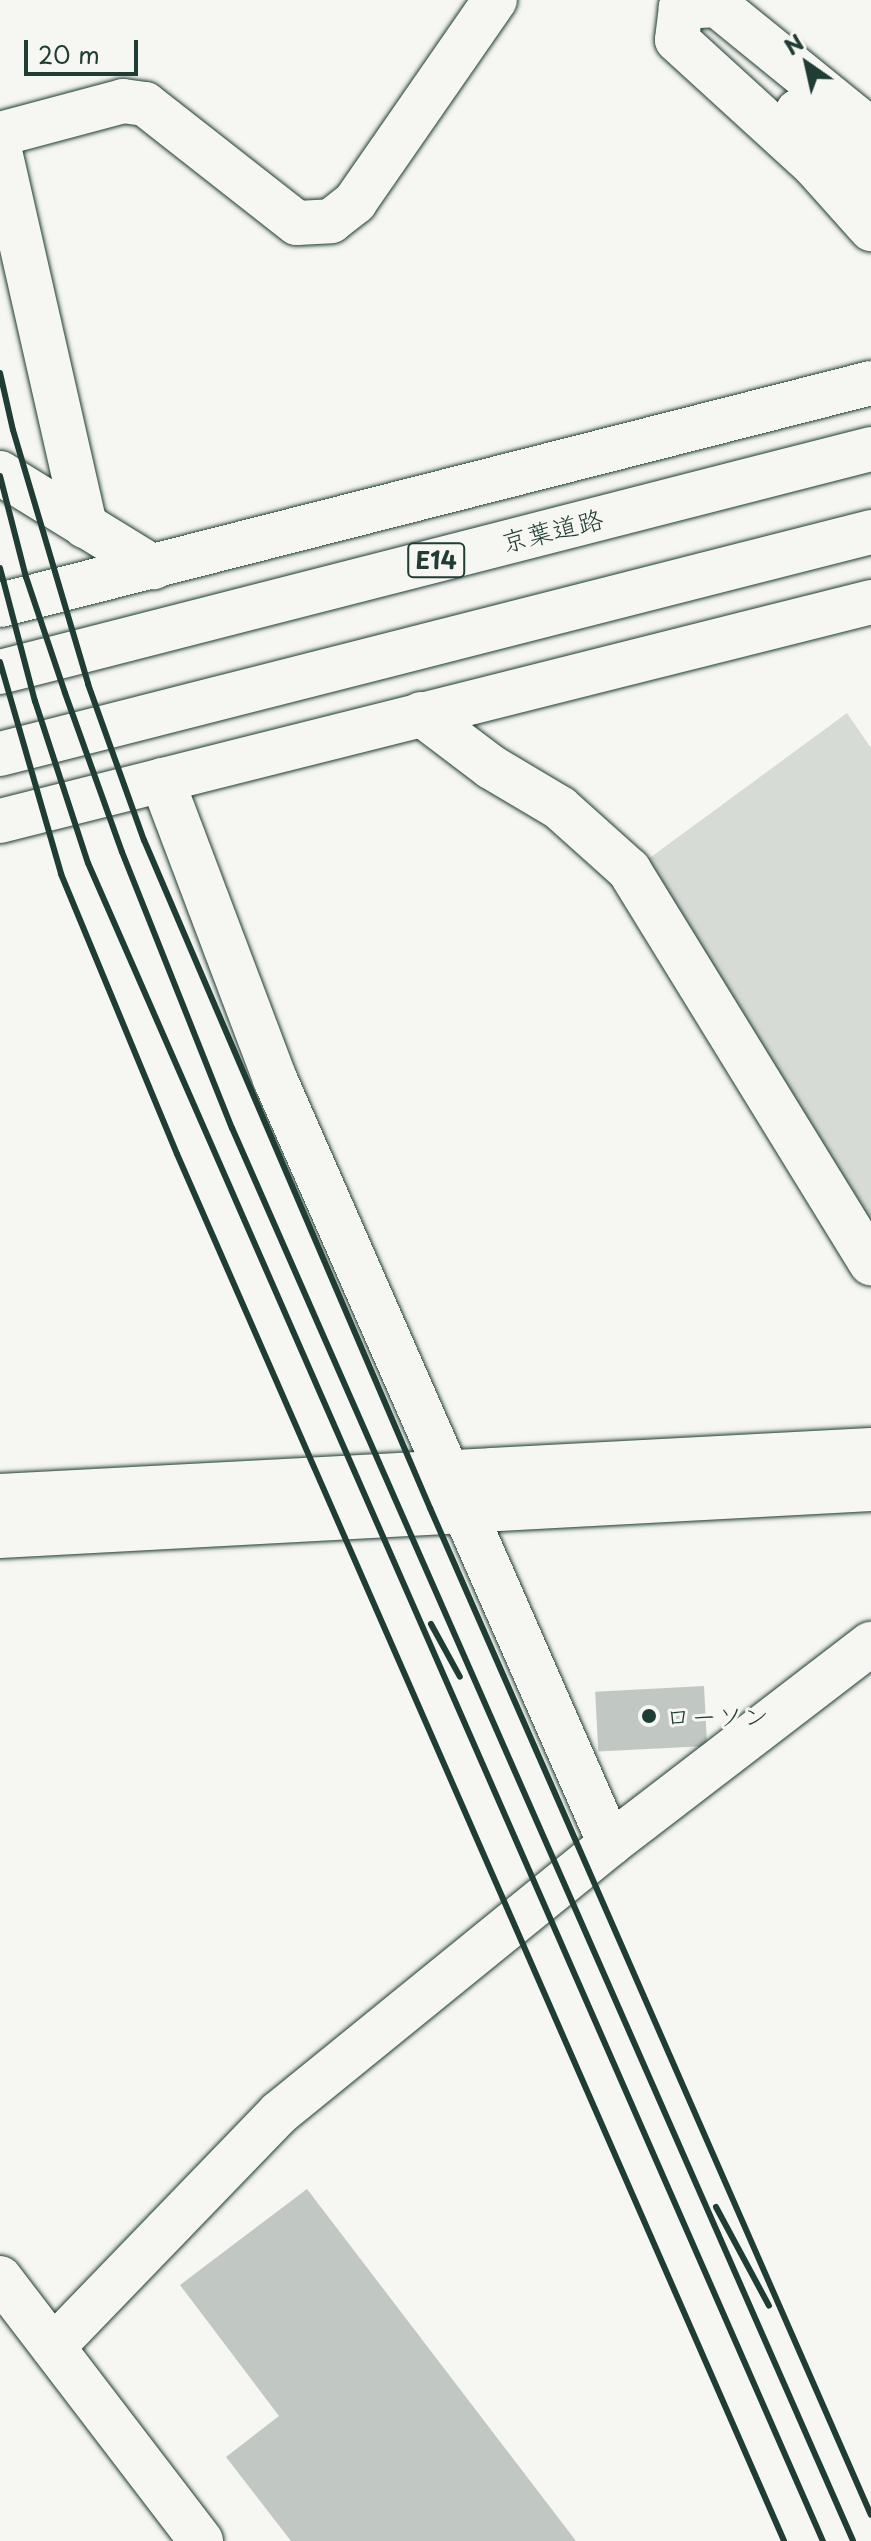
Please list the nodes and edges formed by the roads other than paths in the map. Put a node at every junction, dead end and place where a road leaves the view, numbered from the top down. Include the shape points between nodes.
1 (495, 0) edge
2 (680, 2) edge
3 (871, 130) edge
4 (0, 134) edge
5 (0, 151) edge
6 (871, 176) edge
7 (871, 229) edge
8 (871, 383) edge
9 (871, 449) edge
10 (0, 473) edge
11 (85, 526) junction
12 (871, 532) edge
13 (153, 567) junction
14 (871, 602) edge
15 (0, 605) edge
16 (0, 672) edge
17 (421, 714) junction
18 (0, 754) edge
19 (162, 780) junction
20 (0, 821) edge
21 (871, 1264) edge
22 (871, 1450) edge
23 (448, 1473) junction
24 (871, 1489) edge
25 (0, 1496) edge
26 (466, 1512) junction
27 (0, 1536) edge
28 (871, 1644) edge
29 (610, 1844) junction
30 (0, 2278) edge
31 (53, 2347) junction
32 (201, 2541) edge

1 - 4 main road via 355,202 331,221 297,223 145,104 123,101
2 - 3 main road via 717,5
2 - 6 main road
2 - 7 main road via 677,40 814,165
5 - 11 main road
8 - 13 main road
9 - 16 main road, 京葉道路 / E14
10 - 11 main road
11 - 13 main road
12 - 18 main road
13 - 15 main road
14 - 17 main road
17 - 19 main road
17 - 21 main road via 491,767 560,808 629,870
19 - 20 main road
19 - 23 main road via 275,1079
22 - 23 main road
23 - 25 main road
23 - 26 main road
24 - 26 main road
26 - 27 main road
26 - 29 main road
28 - 29 main road
29 - 31 main road via 279,2113
30 - 31 main road
31 - 32 main road

